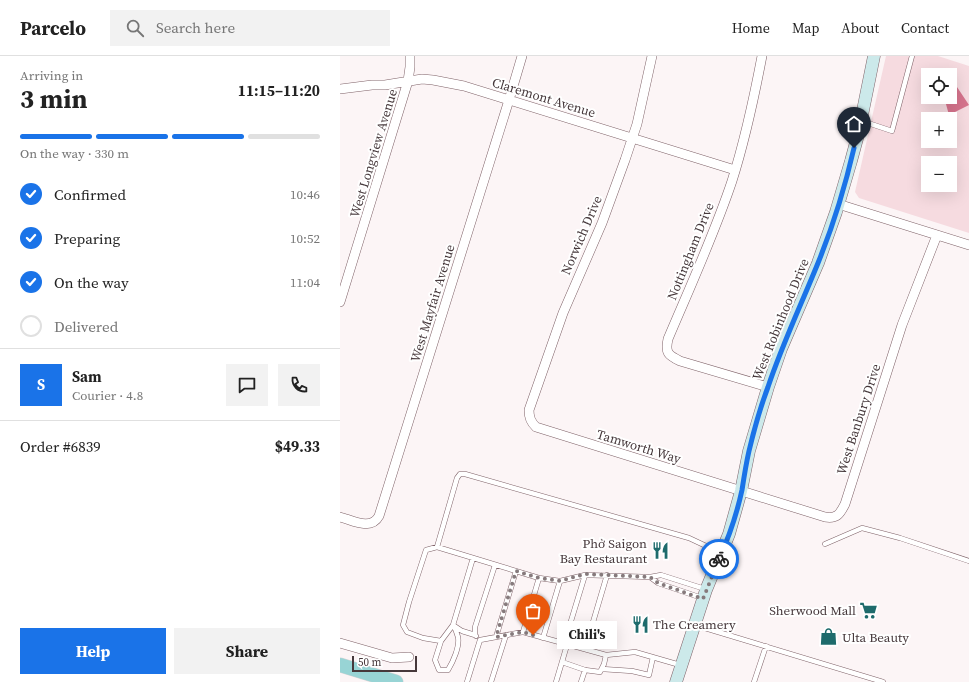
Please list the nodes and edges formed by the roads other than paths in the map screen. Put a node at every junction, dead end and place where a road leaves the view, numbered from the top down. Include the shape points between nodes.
1 (410, 56) edge
2 (522, 56) edge
3 (652, 56) edge
4 (762, 56) edge
5 (874, 56) edge
6 (912, 56) edge
7 (408, 81) junction
8 (340, 89) edge
9 (509, 100) junction
10 (861, 121) junction
11 (632, 138) junction
12 (735, 170) junction
13 (838, 204) junction
14 (937, 235) junction
15 (969, 245) edge
16 (340, 302) edge
17 (768, 387) junction
18 (531, 422) joint
19 (741, 491) junction
20 (340, 516) edge
21 (825, 544) dead end
22 (437, 547) junction
23 (722, 553) junction
24 (473, 558) junction
25 (969, 560) edge
26 (495, 565) junction
27 (516, 571) junction
28 (585, 574) junction
29 (607, 575) junction
30 (650, 577) junction
31 (539, 578) junction
32 (560, 581) junction
33 (704, 594) junction
34 (694, 624) junction
35 (453, 625) junction
36 (523, 632) junction
37 (475, 635) junction
38 (506, 635) junction
39 (496, 637) junction
40 (544, 638) junction
41 (480, 640) junction
42 (441, 641) junction
43 (340, 643) edge
44 (566, 644) junction
45 (766, 646) junction
46 (585, 649) junction
47 (606, 655) junction
48 (409, 656) dead end
49 (654, 657) junction
50 (562, 662) junction
51 (340, 665) edge
52 (682, 665) junction
53 (585, 670) junction
54 (601, 671) junction
55 (396, 682) edge
56 (467, 682) edge
57 (491, 682) edge
58 (556, 682) edge
59 (581, 682) edge
60 (676, 682) edge
61 (754, 682) edge
62 (883, 682) edge

1 - 7 street, West Longview Avenue
2 - 9 street, West Mayfair Avenue
3 - 11 street, Norwich Drive
4 - 12 street, Nottingham Drive via 750,118
5 - 10 street, West Robinhood Drive
6 - 10 lane via 892,131
7 - 8 street, Claremont Avenue
7 - 9 street, Claremont Avenue via 433,80 464,86
7 - 16 street, West Longview Avenue
9 - 11 street, Claremont Avenue
9 - 20 street, West Mayfair Avenue via 379,516 370,524
10 - 13 street, West Robinhood Drive
11 - 12 street, Claremont Avenue
11 - 18 street, Norwich Drive via 602,223 563,313 529,410
12 - 17 street, Nottingham Drive via 711,238 666,347 668,353 680,361
13 - 14 street
13 - 17 street, West Robinhood Drive via 818,263
14 - 15 street
14 - 19 street, West Banbury Drive via 902,324 840,513 831,518 825,517
17 - 19 street, West Robinhood Drive via 749,450
18 - 19 street, Tamworth Way via 539,429
19 - 23 street, West Robinhood Drive
21 - 25 lane via 862,528
22 - 23 lane via 457,478 460,474 465,474 689,538
22 - 24 lane
22 - 42 lane via 426,550 403,625 407,632
23 - 33 street, West Robinhood Drive
24 - 26 lane
24 - 35 lane
26 - 27 lane
26 - 37 lane via 475,627
27 - 31 lane
27 - 39 lane
28 - 29 lane
28 - 32 lane
28 - 44 lane
29 - 30 lane
29 - 46 lane
30 - 33 lane via 658,583
30 - 33 lane via 661,575
31 - 32 lane
31 - 36 lane
32 - 40 lane
33 - 34 street, West Robinhood Drive
34 - 45 lane
34 - 52 street, West Robinhood Drive
35 - 37 lane
35 - 42 lane
35 - 42 lane via 458,643 448,670 438,670 435,660
36 - 38 lane
36 - 40 lane
37 - 41 lane
38 - 39 lane
38 - 57 lane
39 - 41 lane
40 - 44 lane
41 - 56 lane
43 - 48 street via 392,658
44 - 46 lane
44 - 50 lane
45 - 61 lane
45 - 62 lane
46 - 47 lane
47 - 49 lane via 635,652
47 - 54 lane
49 - 52 lane
49 - 54 lane via 649,675 632,671
50 - 53 lane
50 - 58 lane
51 - 55 main road
52 - 60 street, West Robinhood Drive
53 - 54 lane
53 - 59 lane

